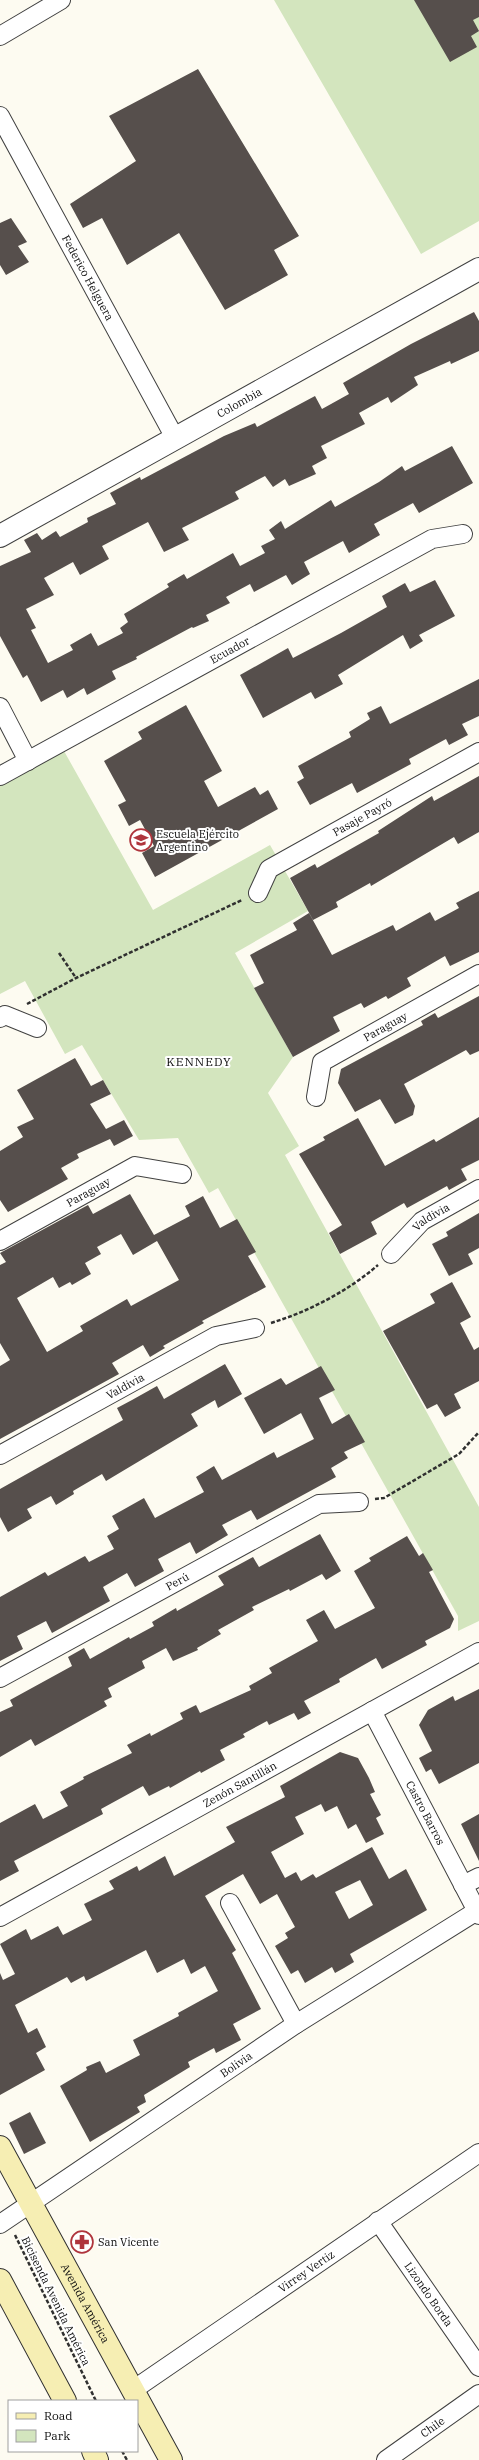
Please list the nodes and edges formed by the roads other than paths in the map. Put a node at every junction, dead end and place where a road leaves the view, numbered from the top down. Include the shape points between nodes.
1 (61, 0) edge
2 (0, 36) edge
3 (0, 116) edge
4 (479, 269) edge
5 (175, 438) junction
6 (463, 534) dead end
7 (0, 536) edge
8 (0, 707) edge
9 (479, 752) edge
10 (28, 760) junction
11 (0, 776) edge
12 (258, 892) road end
13 (479, 974) edge
14 (2, 1016) edge
15 (36, 1028) dead end
16 (316, 1096) dead end
17 (182, 1174) dead end
18 (479, 1189) edge
19 (0, 1241) edge
20 (391, 1254) road end
21 (255, 1328) road end
22 (0, 1455) edge
23 (359, 1502) road end
24 (479, 1652) edge
25 (0, 1678) edge
26 (372, 1711) junction
27 (479, 1877) edge
28 (463, 1885) junction
29 (230, 1903) dead end
30 (478, 1913) edge
31 (0, 1917) edge
32 (296, 2024) junction
33 (0, 2147) edge
34 (479, 2153) edge
35 (32, 2204) junction
36 (378, 2221) junction
37 (4, 2222) edge
38 (0, 2280) edge
39 (479, 2367) edge
40 (133, 2390) junction
41 (479, 2394) edge
42 (65, 2400) edge
43 (171, 2460) edge
44 (386, 2460) edge

1 - 2 street
3 - 5 street, Federico Helguera
4 - 5 street, Colombia
5 - 7 street, Colombia
6 - 10 street, Ecuador via 432,539
8 - 10 street
9 - 12 street, Pasaje Payró via 269,869
10 - 11 street, Ecuador
13 - 16 street, Paraguay via 322,1062
14 - 15 street
17 - 19 street, Paraguay via 135,1166
18 - 20 street, Valdivia via 422,1221
21 - 22 street, Valdivia via 216,1336
23 - 25 street, Perú via 319,1504
24 - 26 street, Zenón Santillán
26 - 28 street, Castro Barros
26 - 31 street, Zenón Santillán
27 - 28 street
28 - 30 street, Castro Barros
29 - 32 street
30 - 32 street, Bolivia
32 - 35 street, Bolivia
33 - 35 main road, Avenida América
34 - 36 street, Virrey Vertiz
35 - 37 street, Bolivia
35 - 40 main road, Avenida América
36 - 39 street, Lizondo Borda
36 - 40 street, Virrey Vertiz
38 - 42 main road
40 - 43 main road, Avenida América
41 - 44 street, Chile

